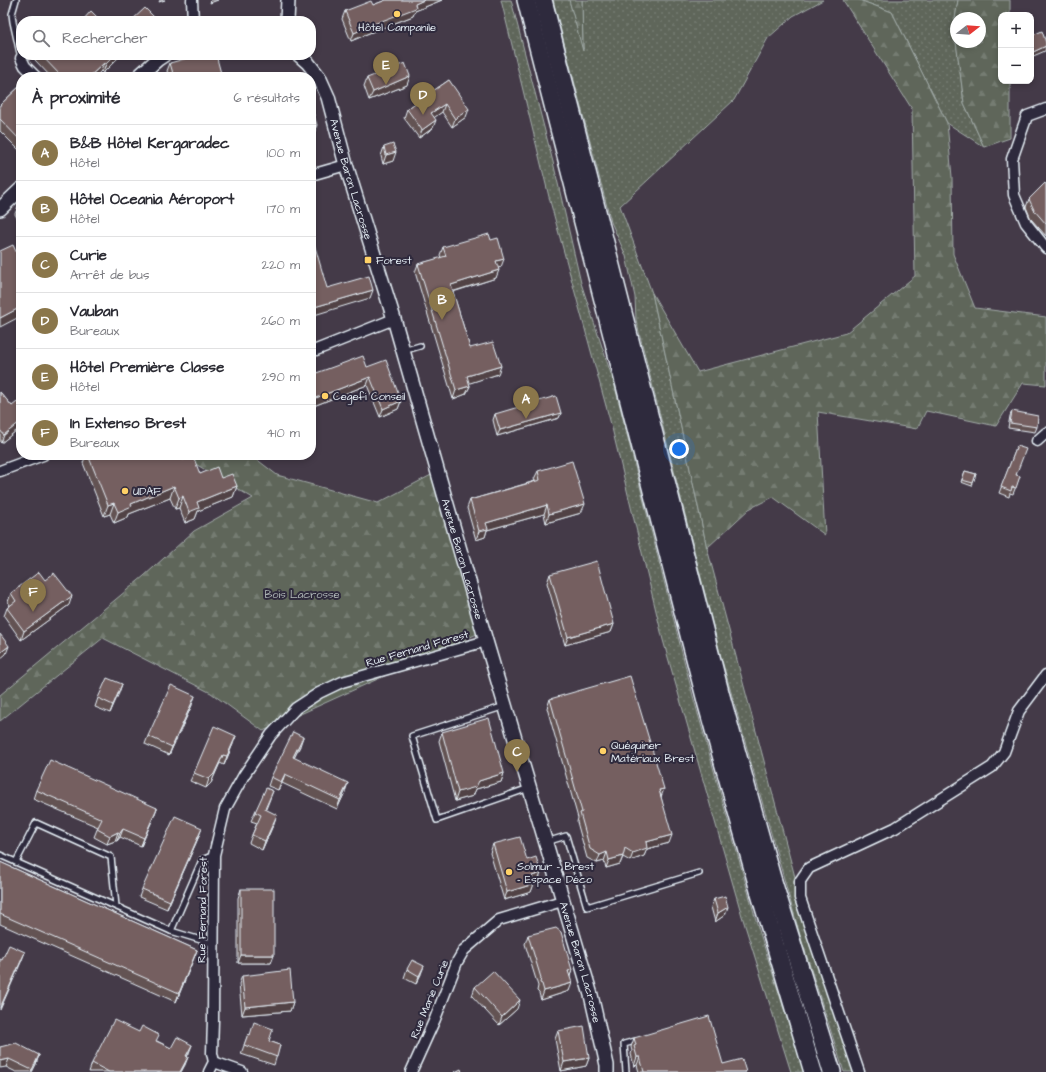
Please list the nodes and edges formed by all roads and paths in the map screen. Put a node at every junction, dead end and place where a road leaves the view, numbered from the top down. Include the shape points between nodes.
1 (16, 0) edge
2 (192, 0) edge
3 (288, 0) edge
4 (526, 0) edge
5 (543, 0) edge
6 (193, 16) edge
7 (287, 16) edge
8 (16, 36) edge
9 (22, 60) edge
10 (157, 60) edge
11 (305, 60) edge
12 (31, 72) edge
13 (144, 72) edge
14 (315, 72) edge
15 (316, 73) edge
16 (1046, 108) edge
17 (346, 165) junction
18 (316, 174) edge
19 (16, 194) edge
20 (0, 209) edge
21 (1046, 248) edge
22 (394, 319) junction
23 (420, 346) dead end
24 (316, 350) edge
25 (403, 352) junction
26 (1046, 433) edge
27 (1037, 441) dead end
28 (30, 460) edge
29 (0, 471) edge
30 (486, 641) junction
31 (1046, 675) edge
32 (505, 706) junction
33 (529, 788) junction
34 (545, 842) junction
35 (0, 855) edge
36 (214, 856) junction
37 (16, 862) junction
38 (699, 873) dead end
39 (562, 901) junction
40 (116, 906) junction
41 (171, 931) junction
42 (214, 944) junction
43 (635, 1041) edge
44 (214, 1062) junction
45 (209, 1072) edge
46 (242, 1072) edge
47 (411, 1072) edge
48 (607, 1072) edge
49 (626, 1072) edge
50 (813, 1072) edge
51 (832, 1072) edge
52 (858, 1072) edge

1 - 8 lane via 12,14
2 - 6 street
3 - 7 street
4 - 50 highway via 707,705
5 - 51 highway via 722,696 772,878
9 - 12 street
10 - 13 street
11 - 14 street, Avenue Baron Lacrosse
15 - 17 street, Avenue Baron Lacrosse via 328,97
16 - 21 street via 1027,116 1012,159 1014,195 1026,223
17 - 18 street
17 - 22 street, Avenue Baron Lacrosse
19 - 20 street
22 - 24 street
22 - 25 street, Avenue Baron Lacrosse
23 - 25 lane
25 - 30 street, Avenue Baron Lacrosse
26 - 27 street
28 - 29 street
30 - 32 street, Avenue Baron Lacrosse
30 - 36 street, Rue Fernand Forest via 342,682 296,708 271,735 225,809
31 - 52 street via 1019,711 1004,752 992,767 895,828 809,868 800,880 800,898
32 - 33 street, Avenue Baron Lacrosse
32 - 33 lane via 412,736 436,820
33 - 34 street, Avenue Baron Lacrosse
34 - 38 lane via 566,836 587,907
34 - 39 street, Avenue Baron Lacrosse
35 - 37 lane
36 - 41 lane via 202,860
36 - 42 street, Rue Fernand Forest
37 - 40 lane
37 - 40 lane via 36,823 111,857
39 - 47 street, Rue Marie Curie via 498,920 464,950
39 - 48 street, Avenue Baron Lacrosse via 591,995
40 - 41 lane
41 - 42 lane
42 - 44 street, Rue Fernand Forest
43 - 49 lane via 624,1044
44 - 45 street
44 - 46 street

